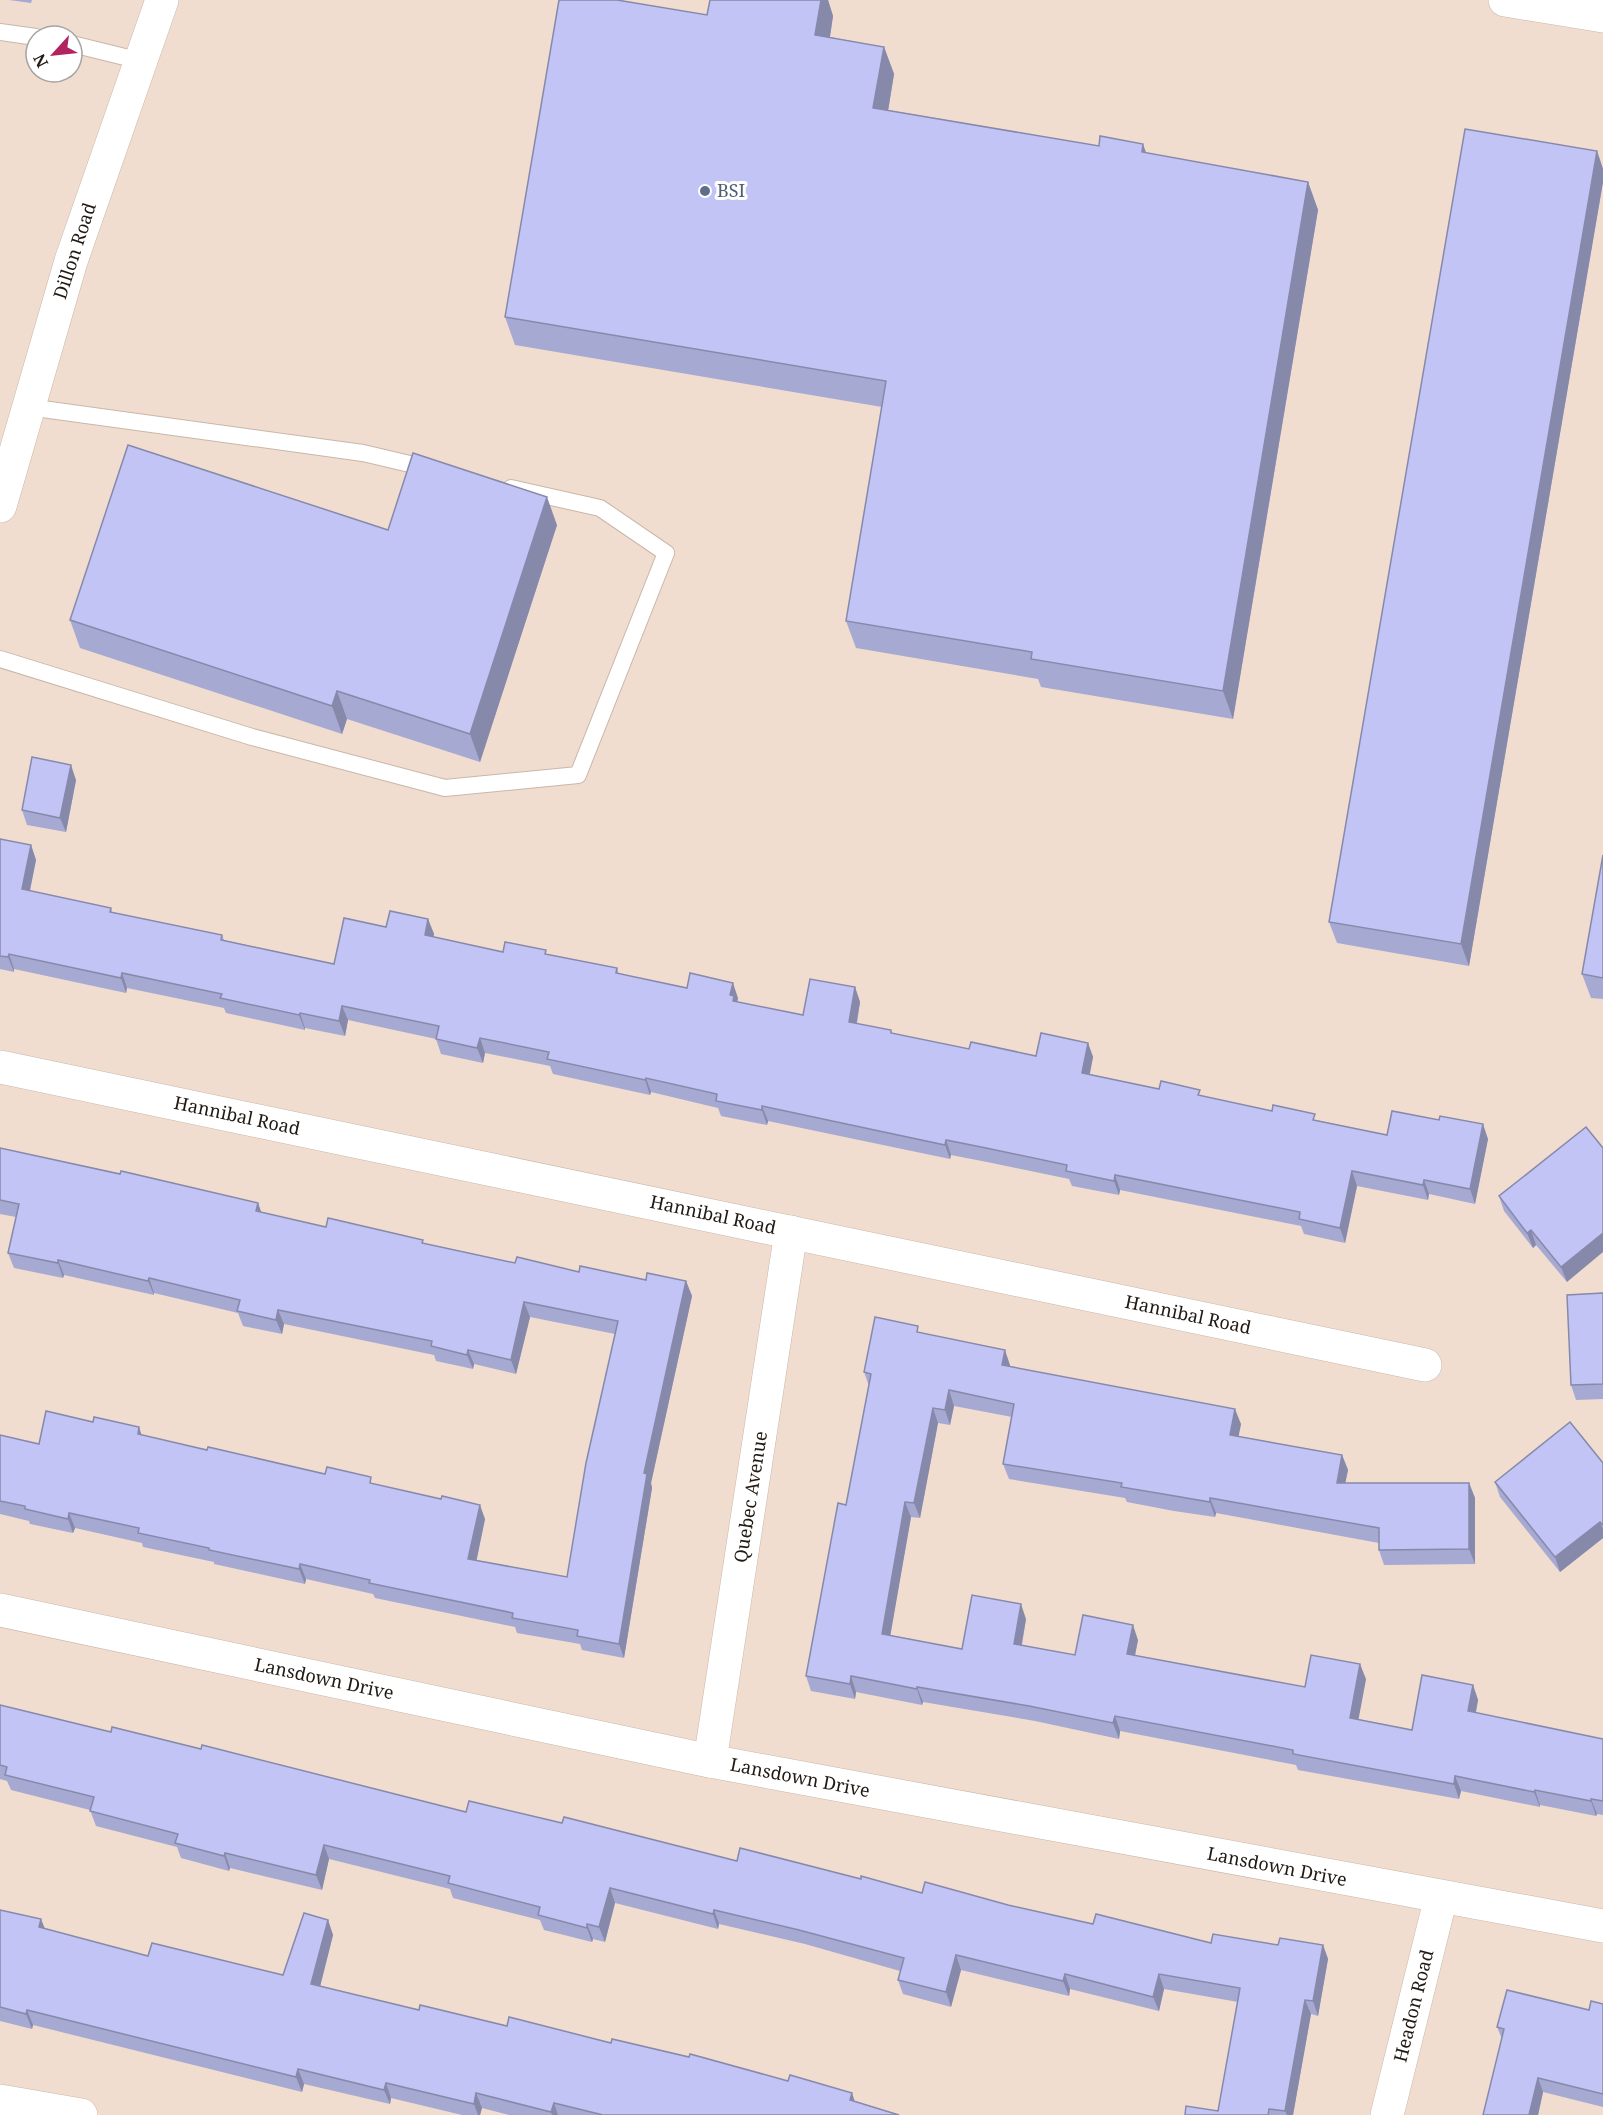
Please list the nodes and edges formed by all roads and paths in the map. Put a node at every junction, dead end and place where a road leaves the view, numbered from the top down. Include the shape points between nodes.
1 (162, 0) edge
2 (1505, 0) edge
3 (1603, 16) edge
4 (0, 32) edge
5 (24, 36) edge
6 (84, 47) edge
7 (141, 61) junction
8 (28, 406) junction
9 (442, 471) edge
10 (498, 484) edge
11 (0, 506) edge
12 (0, 659) edge
13 (0, 1066) edge
14 (791, 1232) junction
15 (1425, 1365) dead end
16 (0, 1610) edge
17 (710, 1761) junction
18 (1441, 1898) junction
19 (1603, 1926) edge
20 (0, 2101) edge
21 (81, 2115) edge
22 (1387, 2115) edge

1 - 7 street, Dillon Road
2 - 3 street
4 - 5 lane
6 - 7 lane
7 - 8 street, Dillon Road via 70,261
8 - 9 lane via 363,453
8 - 11 street, Dillon Road
10 - 12 lane via 600,508 666,553 578,775 445,788 252,737
13 - 14 street, Hannibal Road
14 - 15 street, Hannibal Road
14 - 17 street, Quebec Avenue
16 - 17 street, Lansdown Drive
17 - 18 street, Lansdown Drive
18 - 19 street, Lansdown Drive
18 - 22 street, Headon Road
20 - 21 street

